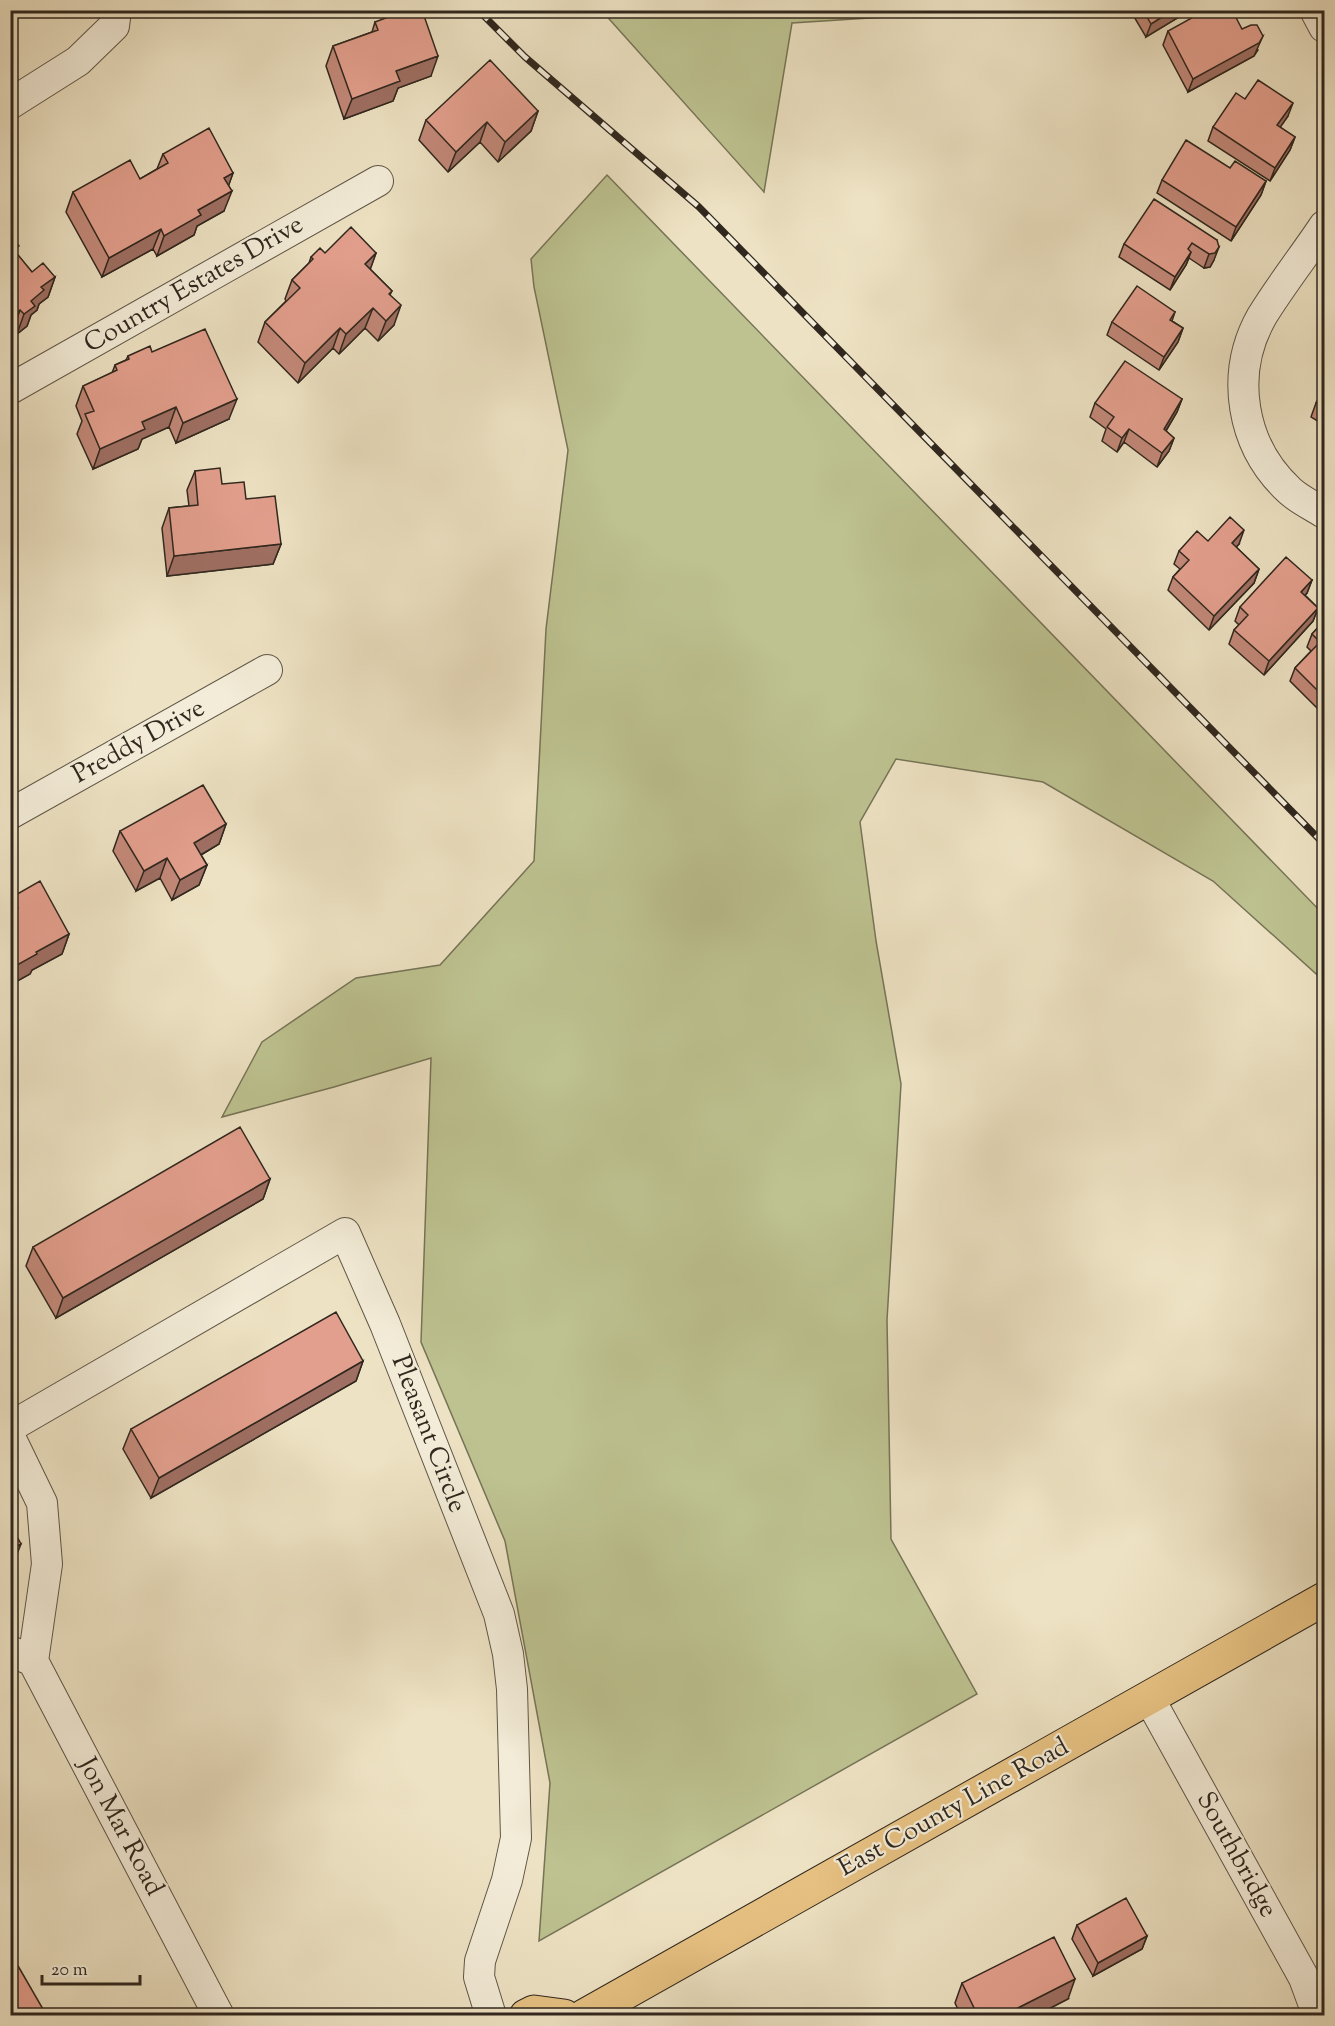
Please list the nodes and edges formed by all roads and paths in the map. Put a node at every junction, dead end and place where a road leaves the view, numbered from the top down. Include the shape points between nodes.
1 (116, 10) edge
2 (1315, 10) edge
3 (1324, 27) edge
4 (10, 104) edge
5 (378, 181) dead end
6 (1324, 226) edge
7 (10, 389) edge
8 (1324, 513) edge
9 (267, 670) dead end
10 (10, 814) edge
11 (10, 1427) edge
12 (10, 1437) edge
13 (1324, 1599) edge
14 (22, 1656) edge
15 (1149, 1698) junction
16 (219, 2016) edge
17 (491, 2016) edge
18 (526, 2016) edge
19 (564, 2016) edge
20 (584, 2016) edge
21 (1318, 2016) edge

1 - 4 street via 114,26 78,61
2 - 3 street
5 - 7 street, Country Estates Drive
6 - 8 street via 1262,318 1245,358 1242,388 1246,418 1263,459 1292,493
9 - 10 street, Preddy Drive
11 - 17 street, Pleasant Circle via 345,1233 499,1614 508,1654 516,1838 507,1880 480,1960 479,1977
12 - 14 street via 42,1503 48,1564
13 - 15 main road, East County Line Road
14 - 16 street, Jon Mar Road
15 - 20 main road, East County Line Road
15 - 21 street, Southbridge via 1304,1978
18 - 19 main road via 534,2012

